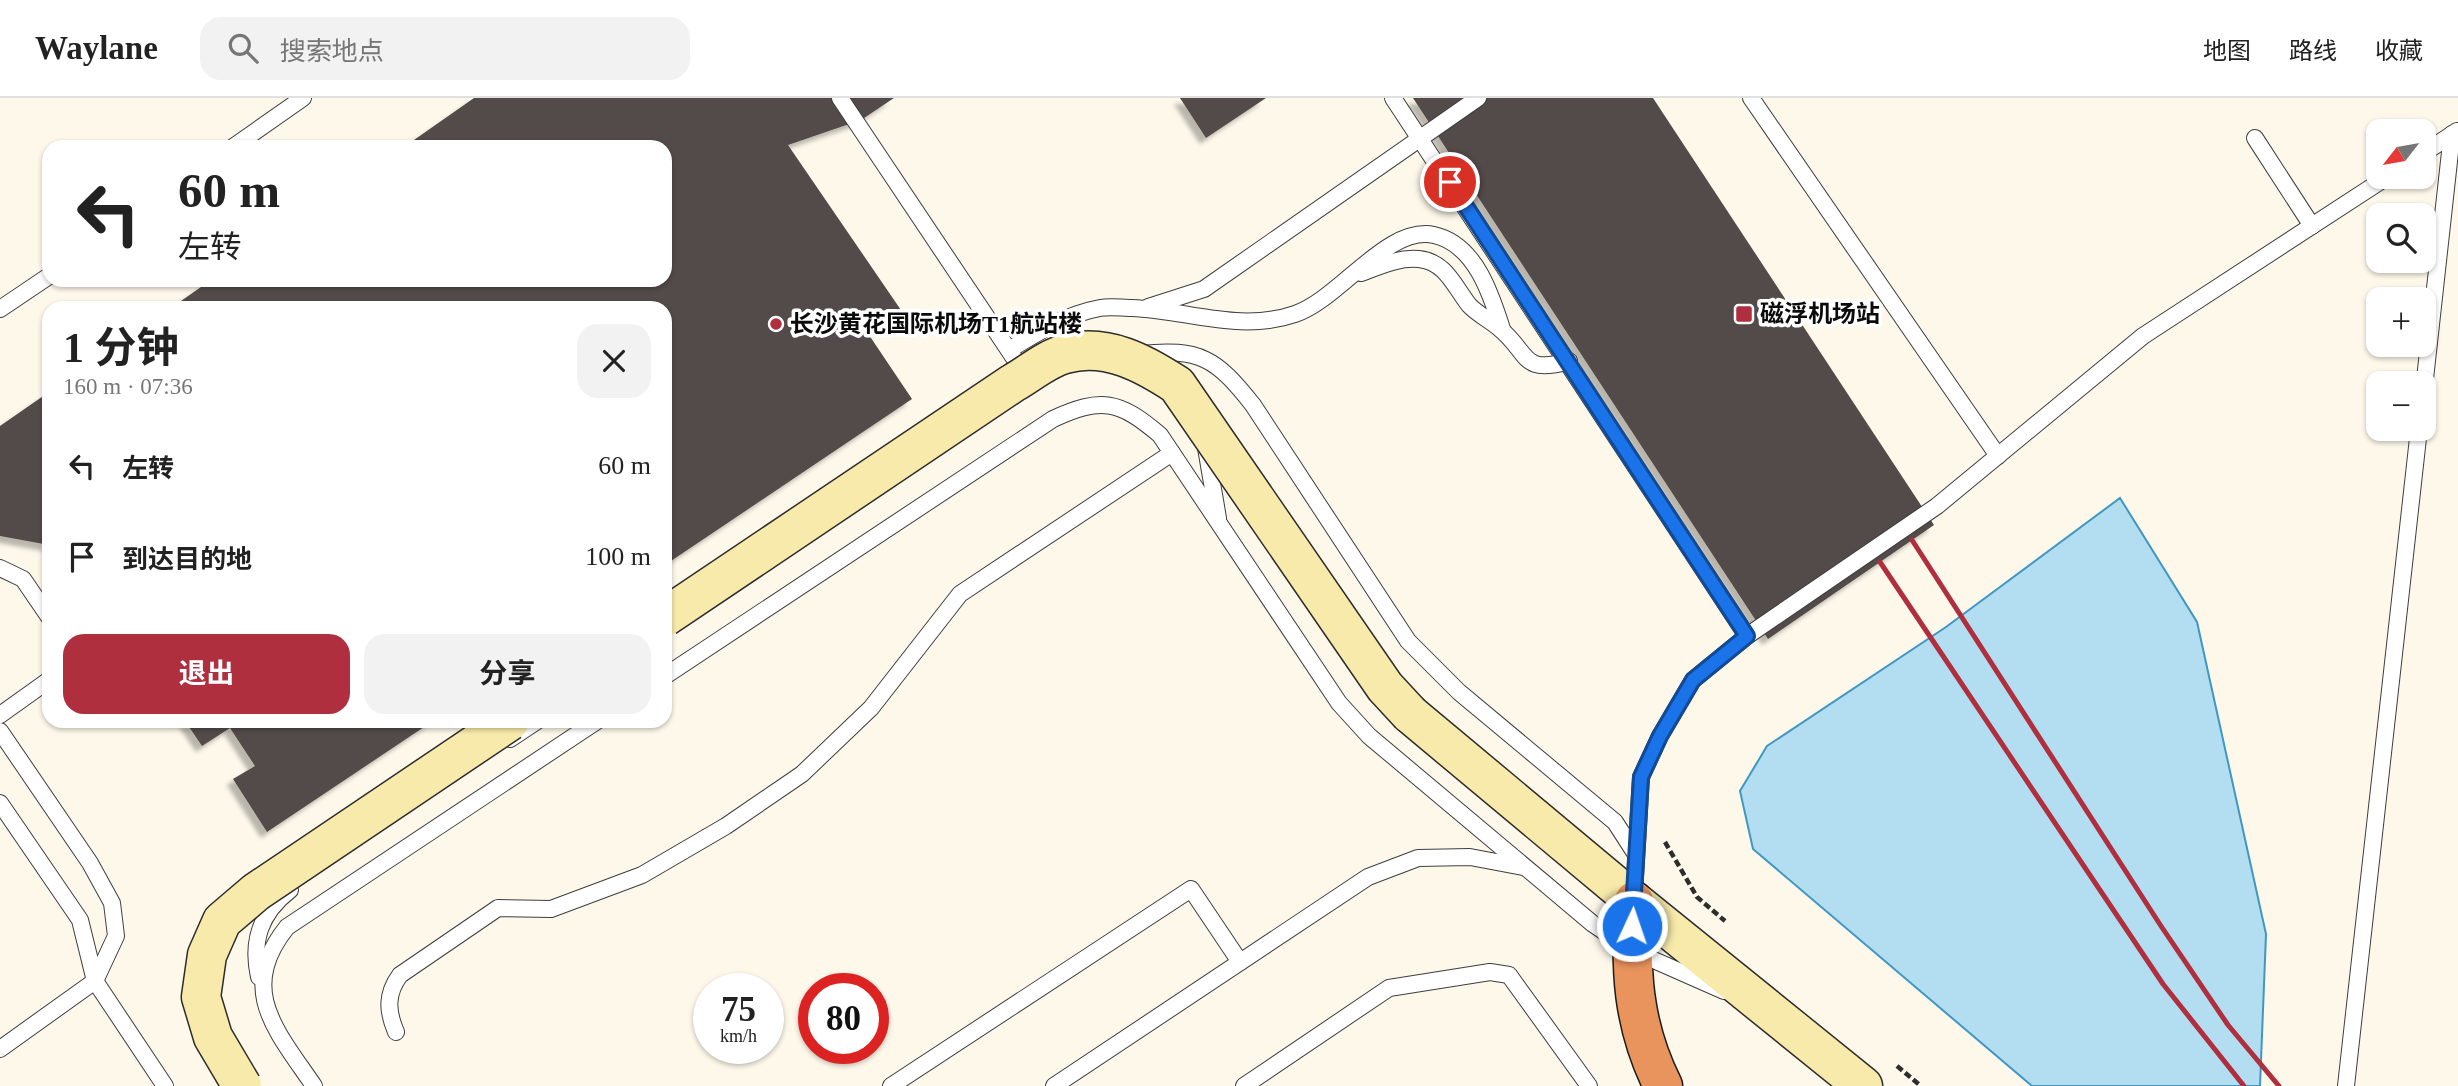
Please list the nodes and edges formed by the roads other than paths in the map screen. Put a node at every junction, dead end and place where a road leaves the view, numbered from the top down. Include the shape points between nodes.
1 (303, 98) edge
2 (840, 98) edge
3 (1393, 98) edge
4 (1478, 98) edge
5 (1751, 98) edge
6 (2455, 132) edge
7 (1420, 138) junction
8 (2255, 138) dead end
9 (243, 140) edge
10 (2436, 145) edge
11 (2369, 189) edge
12 (2312, 226) junction
13 (1356, 275) junction
14 (42, 281) edge
15 (1144, 308) junction
16 (0, 309) edge
17 (1502, 329) junction
18 (1009, 350) junction
19 (1086, 360) junction
20 (1569, 361) junction
21 (1013, 370) junction
22 (2426, 371) edge
23 (2418, 441) edge
24 (1172, 453) junction
25 (1998, 456) junction
26 (1219, 524) junction
27 (0, 569) edge
28 (672, 599) edge
29 (42, 607) edge
30 (672, 612) edge
31 (672, 629) edge
32 (1747, 636) junction
33 (672, 671) edge
34 (42, 685) edge
35 (0, 715) edge
36 (481, 728) edge
37 (500, 728) edge
38 (527, 728) edge
39 (586, 728) edge
40 (0, 731) edge
41 (0, 803) edge
42 (1635, 853) junction
43 (1525, 867) junction
44 (1634, 901) junction
45 (1631, 950) junction
46 (253, 953) junction
47 (1240, 962) junction
48 (96, 981) junction
49 (261, 989) junction
50 (1771, 1012) junction
51 (396, 1032) dead end
52 (0, 1049) edge
53 (1876, 1072) edge
54 (165, 1086) edge
55 (242, 1086) edge
56 (314, 1086) edge
57 (891, 1086) edge
58 (1054, 1086) edge
59 (1244, 1086) edge
60 (1589, 1086) edge
61 (1663, 1086) edge
62 (2346, 1086) edge

1 - 9 lane
2 - 18 lane
3 - 7 lane
4 - 7 lane
5 - 25 lane
6 - 10 lane
6 - 22 lane
7 - 15 lane via 1204,289
7 - 20 lane
8 - 12 lane
11 - 12 lane
12 - 25 lane via 2143,336
13 - 15 lane via 1295,314 1253,322
13 - 17 lane via 1399,260 1421,259 1440,266 1471,307
13 - 17 lane via 1386,247 1405,237 1430,234 1450,240 1467,256 1490,292
14 - 16 lane
15 - 18 lane via 1102,307 1069,317
17 - 20 lane via 1525,359 1545,368
18 - 21 lane
19 - 21 lane
19 - 26 lane via 1123,371 1158,389 1190,420 1209,454
19 - 31 lane via 1025,389
19 - 42 lane via 1192,353 1227,372 1408,640 1459,692 1615,822
20 - 32 lane
21 - 28 lane
23 - 62 lane
24 - 26 lane
24 - 33 lane via 1160,435 1134,413 1108,403 1082,406 1053,418
24 - 51 lane via 960,594 871,708 802,774 726,826 642,875 551,909 498,908 400,975 388,1003
25 - 32 lane via 1937,506
26 - 43 lane via 1339,703 1369,736
27 - 29 lane via 23,579
30 - 44 street, bridge via 1013,383 1065,354 1104,351 1145,364 1177,385 1385,687 1410,714
32 - 42 lane via 1693,680 1660,736 1641,777
34 - 35 lane
36 - 46 lane via 252,886 244,913
37 - 55 street, bridge via 256,892 222,921 207,955 201,997 213,1037
38 - 46 lane via 276,901 258,929
39 - 49 lane via 287,927 263,967
40 - 48 lane via 112,903 116,936
41 - 48 lane via 80,920
42 - 44 lane
43 - 45 lane
43 - 47 lane via 1470,857 1418,858 1368,877
44 - 45 highway
44 - 50 street
45 - 50 lane
45 - 61 highway via 1634,1009
46 - 49 lane
47 - 57 lane via 1191,889
47 - 58 lane
48 - 52 lane
48 - 54 lane
49 - 56 lane via 283,1040
50 - 53 street
59 - 60 lane via 1389,988 1489,972 1509,975

